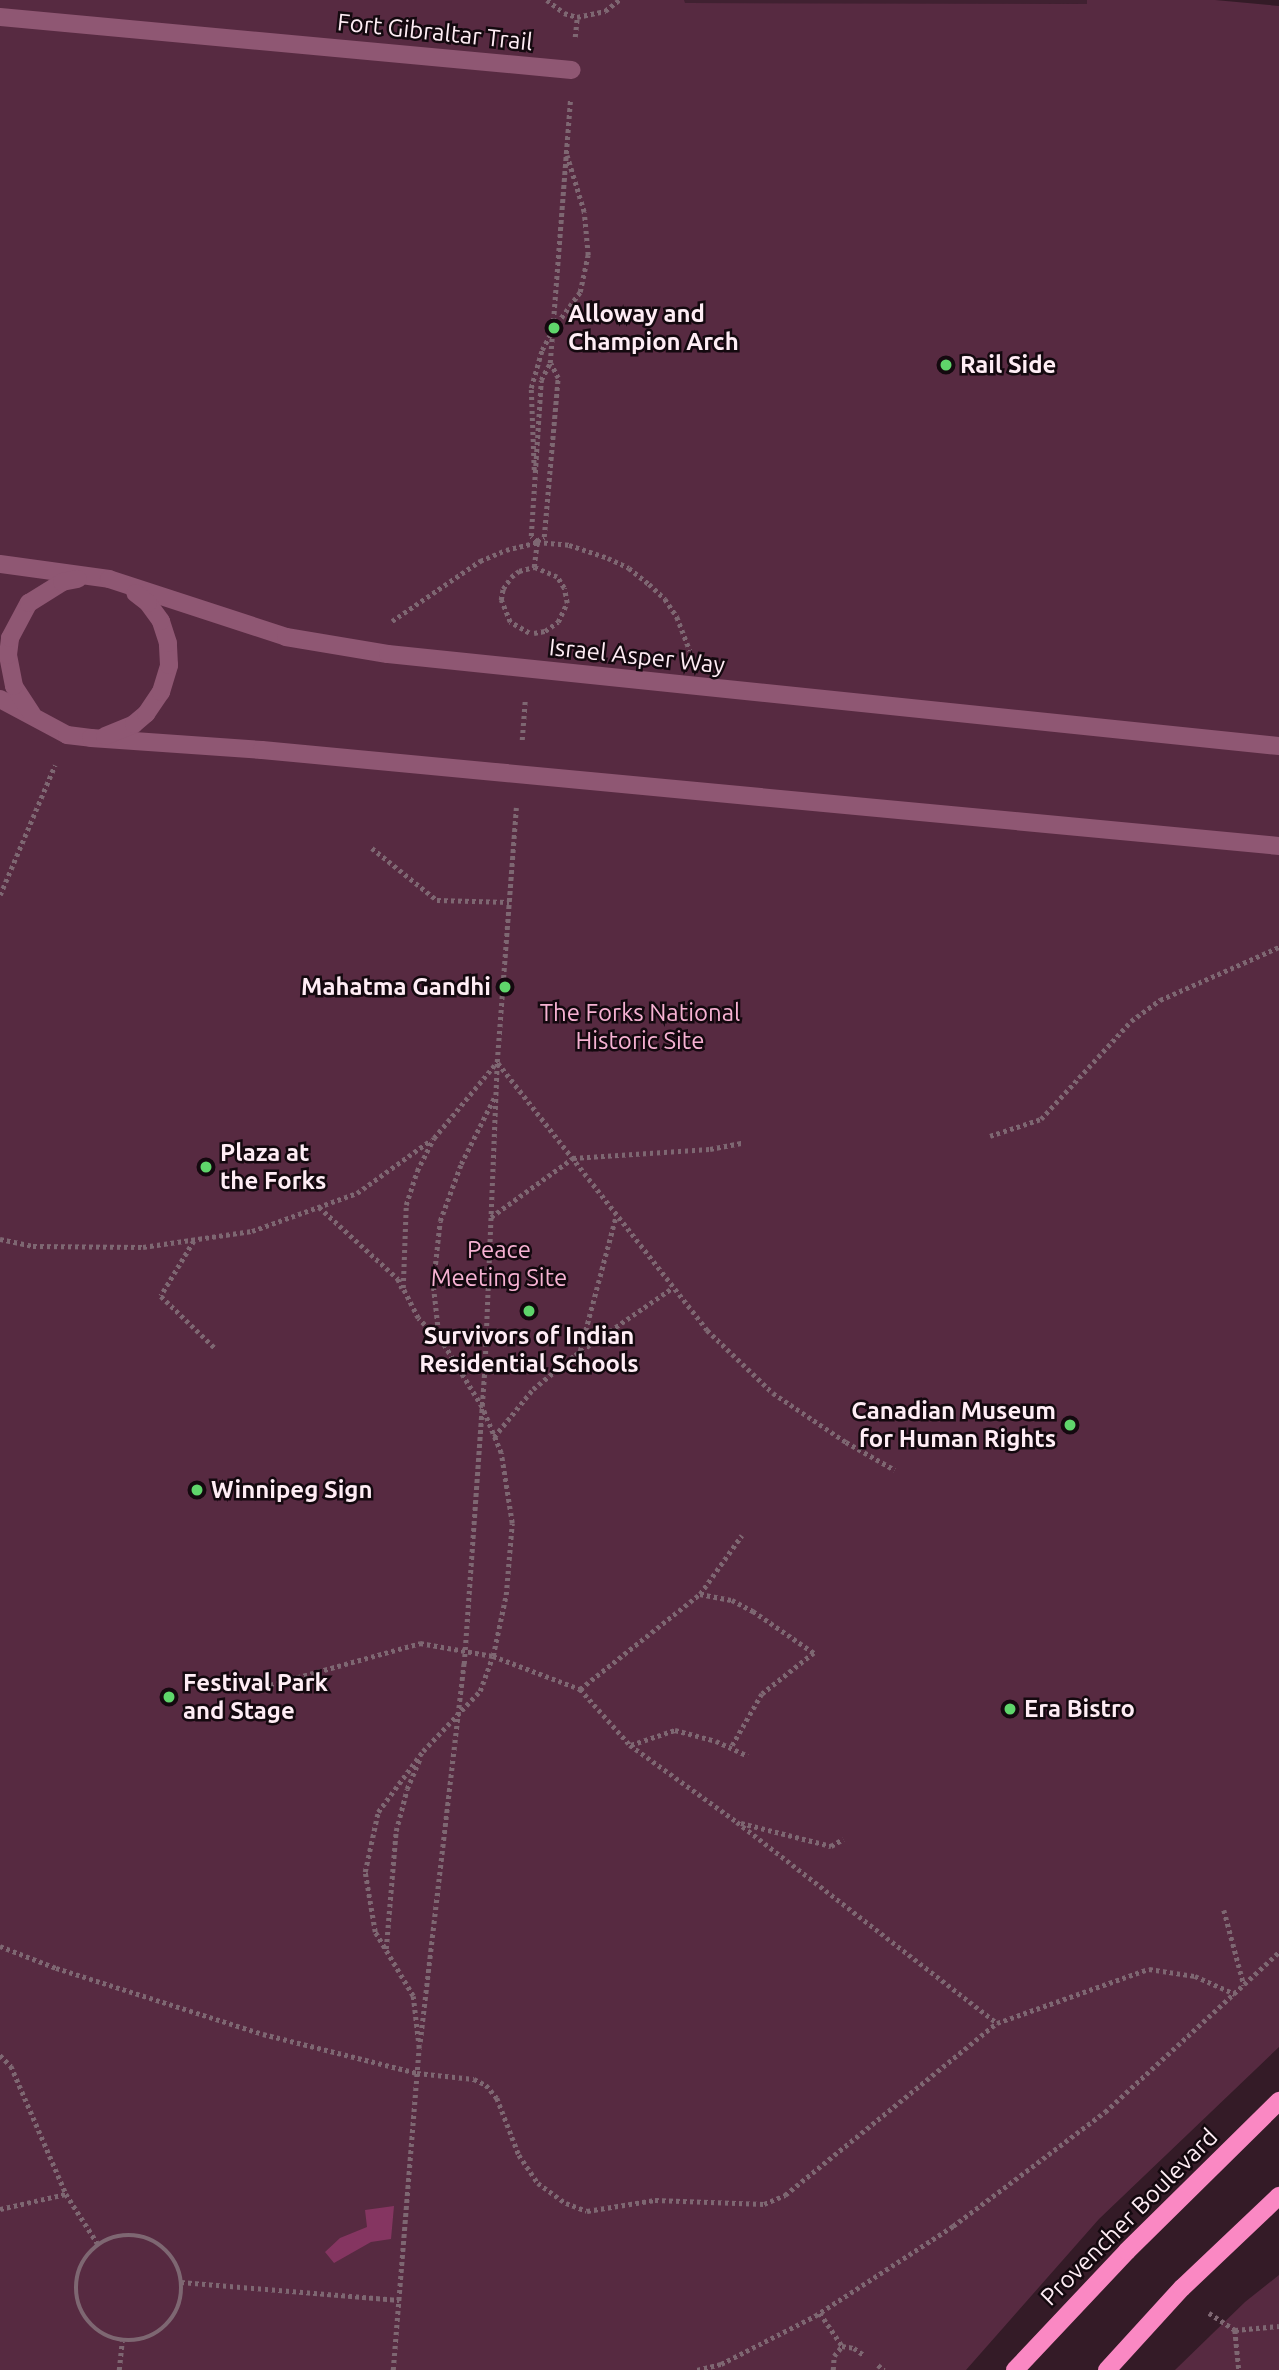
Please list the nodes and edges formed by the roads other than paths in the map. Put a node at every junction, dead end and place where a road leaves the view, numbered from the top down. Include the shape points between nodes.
1 (0, 17) edge
2 (572, 70) road end
3 (0, 564) edge
4 (89, 577) junction
5 (127, 587) junction
6 (0, 699) edge
7 (43, 724) junction
8 (92, 738) junction
9 (1279, 746) edge
10 (1279, 846) edge
11 (1279, 2101) edge
12 (1279, 2196) edge
13 (1015, 2370) edge
14 (1107, 2370) edge

1 - 2 street, Fort Gibraltar Trail
3 - 4 street, Israel Asper Way
4 - 5 street, Israel Asper Way
4 - 7 street via 44,591 29,603 10,638 14,686 20,700
5 - 8 street via 148,603 161,621 169,665 161,692 146,714 121,732
5 - 9 street, Israel Asper Way via 286,637 388,654
6 - 7 street
7 - 8 street via 67,735
8 - 10 street
11 - 13 main road, Provencher Boulevard
12 - 14 main road via 1182,2288

